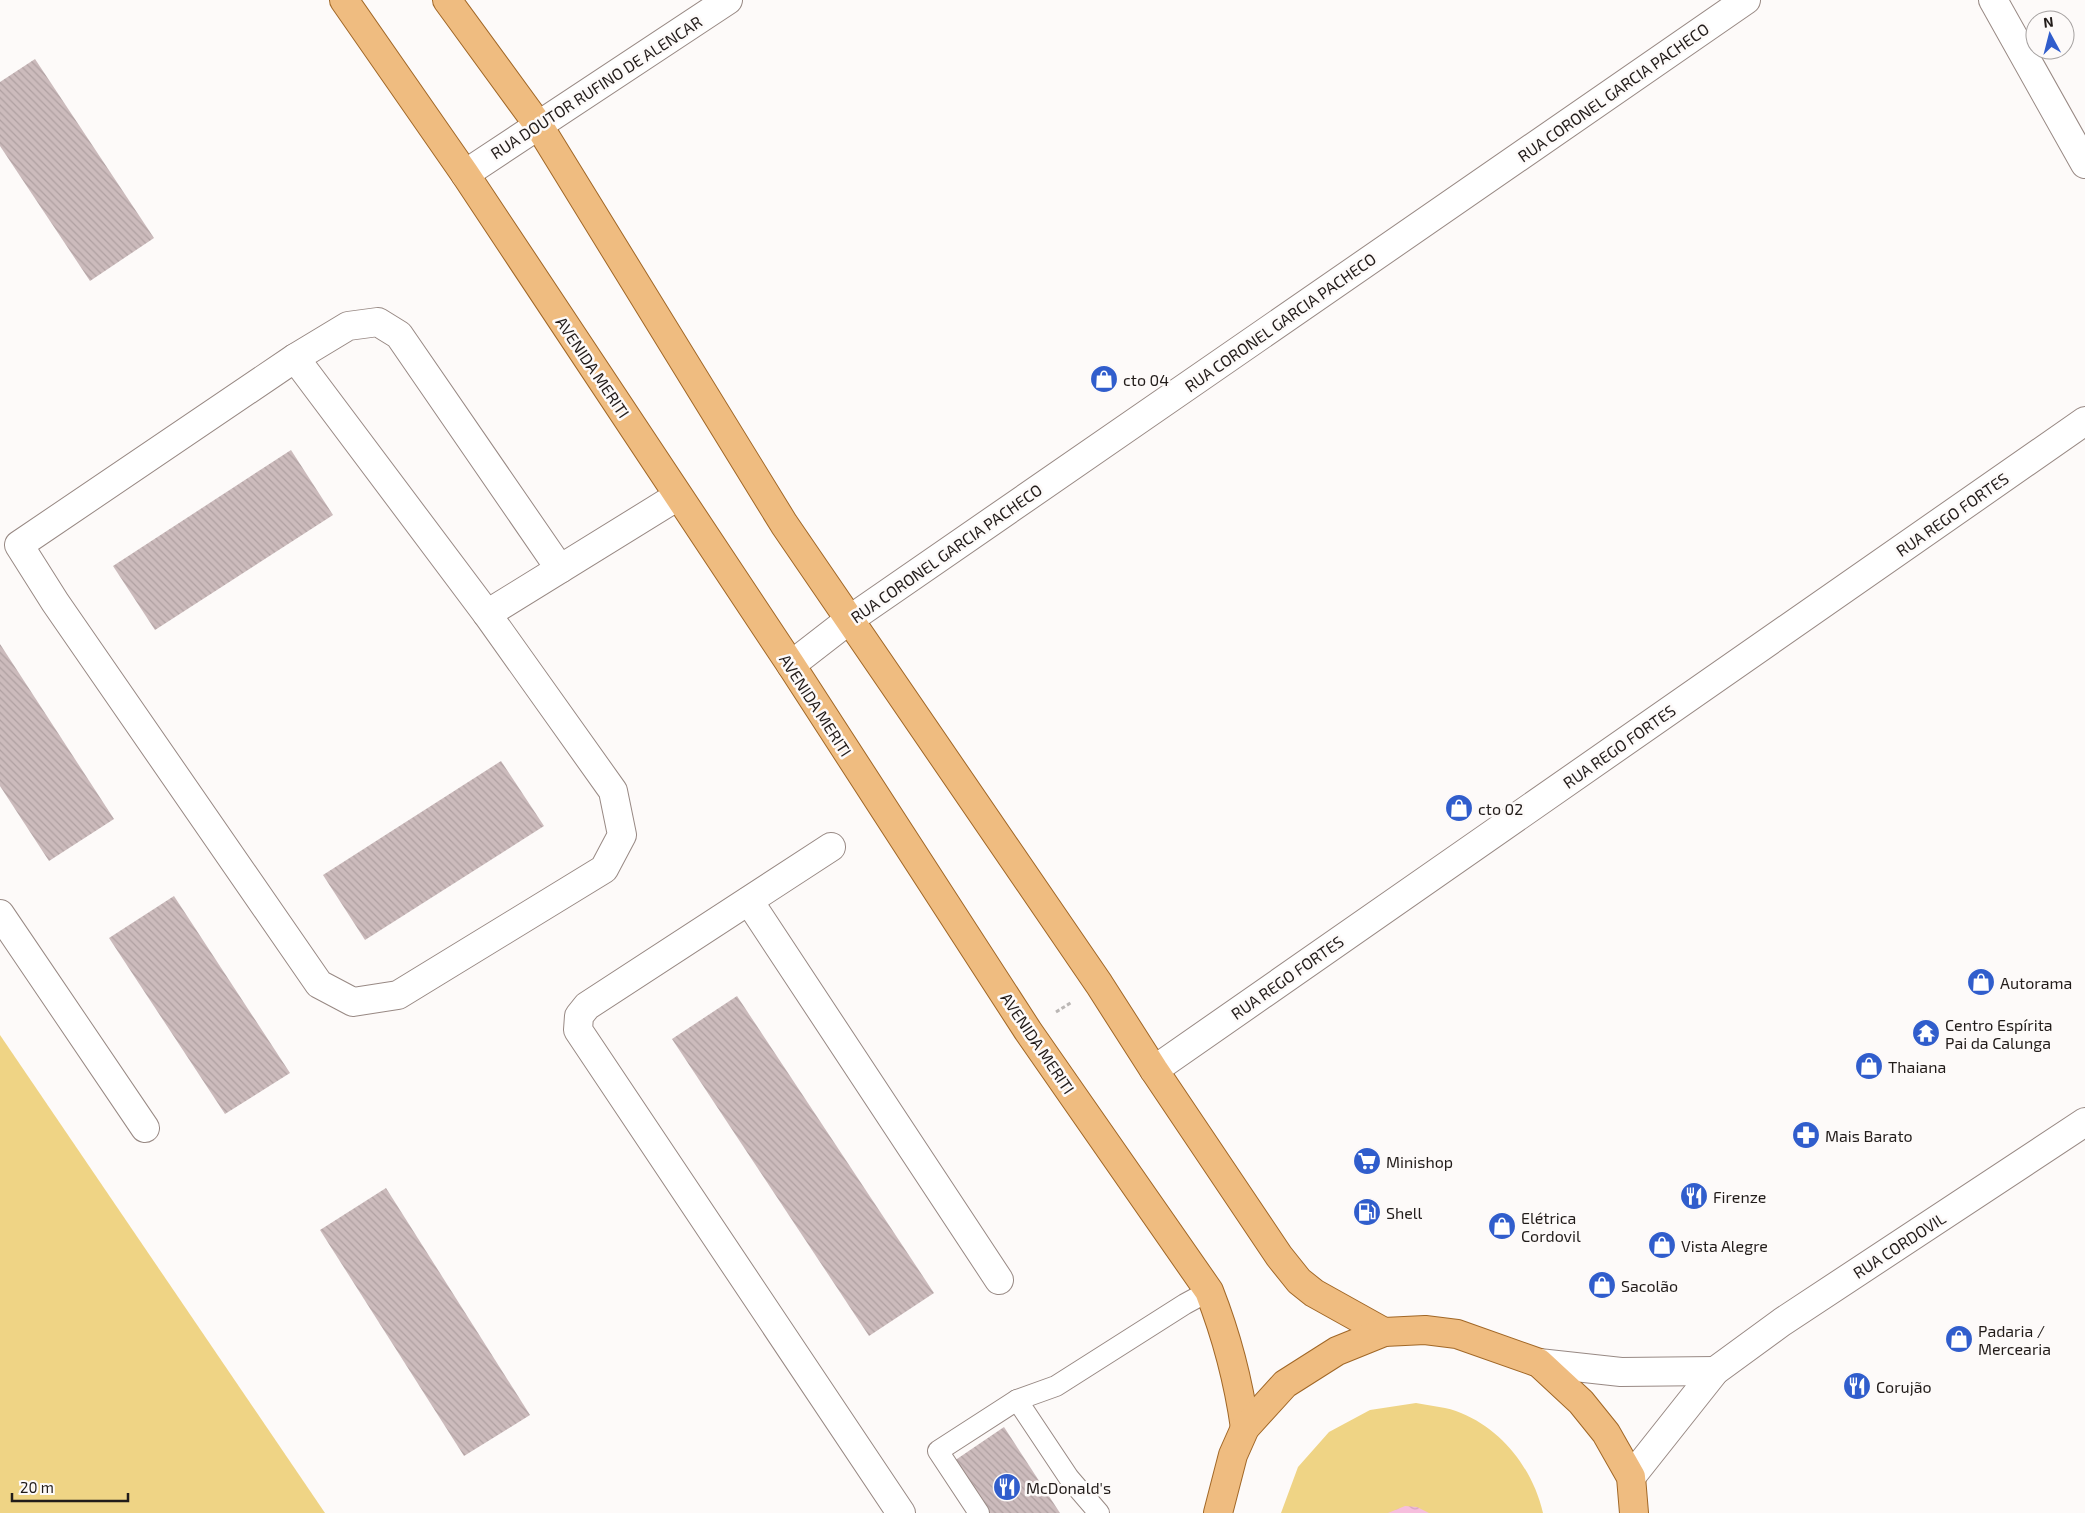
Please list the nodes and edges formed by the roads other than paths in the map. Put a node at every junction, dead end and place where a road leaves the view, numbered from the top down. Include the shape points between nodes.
1 (344, 0) edge
2 (447, 0) edge
3 (728, 0) edge
4 (1746, 0) edge
5 (1993, 0) edge
6 (539, 126) junction
7 (2085, 164) edge
8 (465, 174) junction
9 (295, 358) junction
10 (2085, 421) edge
11 (678, 496) junction
12 (9, 551) edge
13 (560, 569) junction
14 (487, 614) junction
15 (849, 620) junction
16 (790, 665) junction
17 (831, 847) dead end
18 (749, 901) junction
19 (0, 914) edge
20 (1154, 1070) junction
21 (2085, 1122) edge
22 (145, 1128) dead end
23 (999, 1280) dead end
24 (1208, 1291) junction
25 (1384, 1332) junction
26 (1539, 1363) junction
27 (1715, 1371) junction
28 (1017, 1400) junction
29 (1245, 1428) junction
30 (1632, 1477) junction
31 (901, 1513) edge
32 (979, 1513) edge
33 (1099, 1513) edge
34 (1218, 1513) edge
35 (1634, 1513) edge

1 - 8 main road, AVENIDA MERITI
2 - 6 main road
3 - 6 street, RUA DOUTOR RUFINO DE ALENCAR
4 - 15 street, RUA CORONEL GARCIA PACHECO
5 - 7 street
6 - 8 street, RUA DOUTOR RUFINO DE ALENCAR
6 - 15 main road via 784,524
8 - 11 main road, AVENIDA MERITI
9 - 12 street
9 - 13 street via 348,326 378,322 399,335
9 - 14 street
10 - 20 street, RUA REGO FORTES
11 - 13 street
11 - 16 main road, AVENIDA MERITI
12 - 14 street via 55,602 318,984 352,1002 398,995 604,870 622,835 613,791
13 - 14 street
15 - 16 street, RUA CORONEL GARCIA PACHECO
15 - 20 main road via 1099,984
16 - 24 main road, AVENIDA MERITI via 1028,1030
17 - 18 street
18 - 23 street
18 - 31 street via 587,1006 579,1016 578,1030
19 - 22 street
20 - 25 main road via 1299,1281 1314,1293
21 - 27 street, RUA CORDOVIL via 1782,1322
24 - 28 lane via 1056,1386
24 - 29 main road, AVENIDA MERITI via 1226,1335 1238,1379
25 - 26 main road via 1425,1330 1457,1334
25 - 29 main road via 1337,1351 1286,1384
26 - 27 street via 1621,1372
26 - 30 main road via 1581,1402 1606,1433
27 - 30 street, RUA CORDOVIL
28 - 32 lane via 938,1451
28 - 33 lane via 1069,1478
29 - 34 main road via 1233,1455
30 - 35 main road

